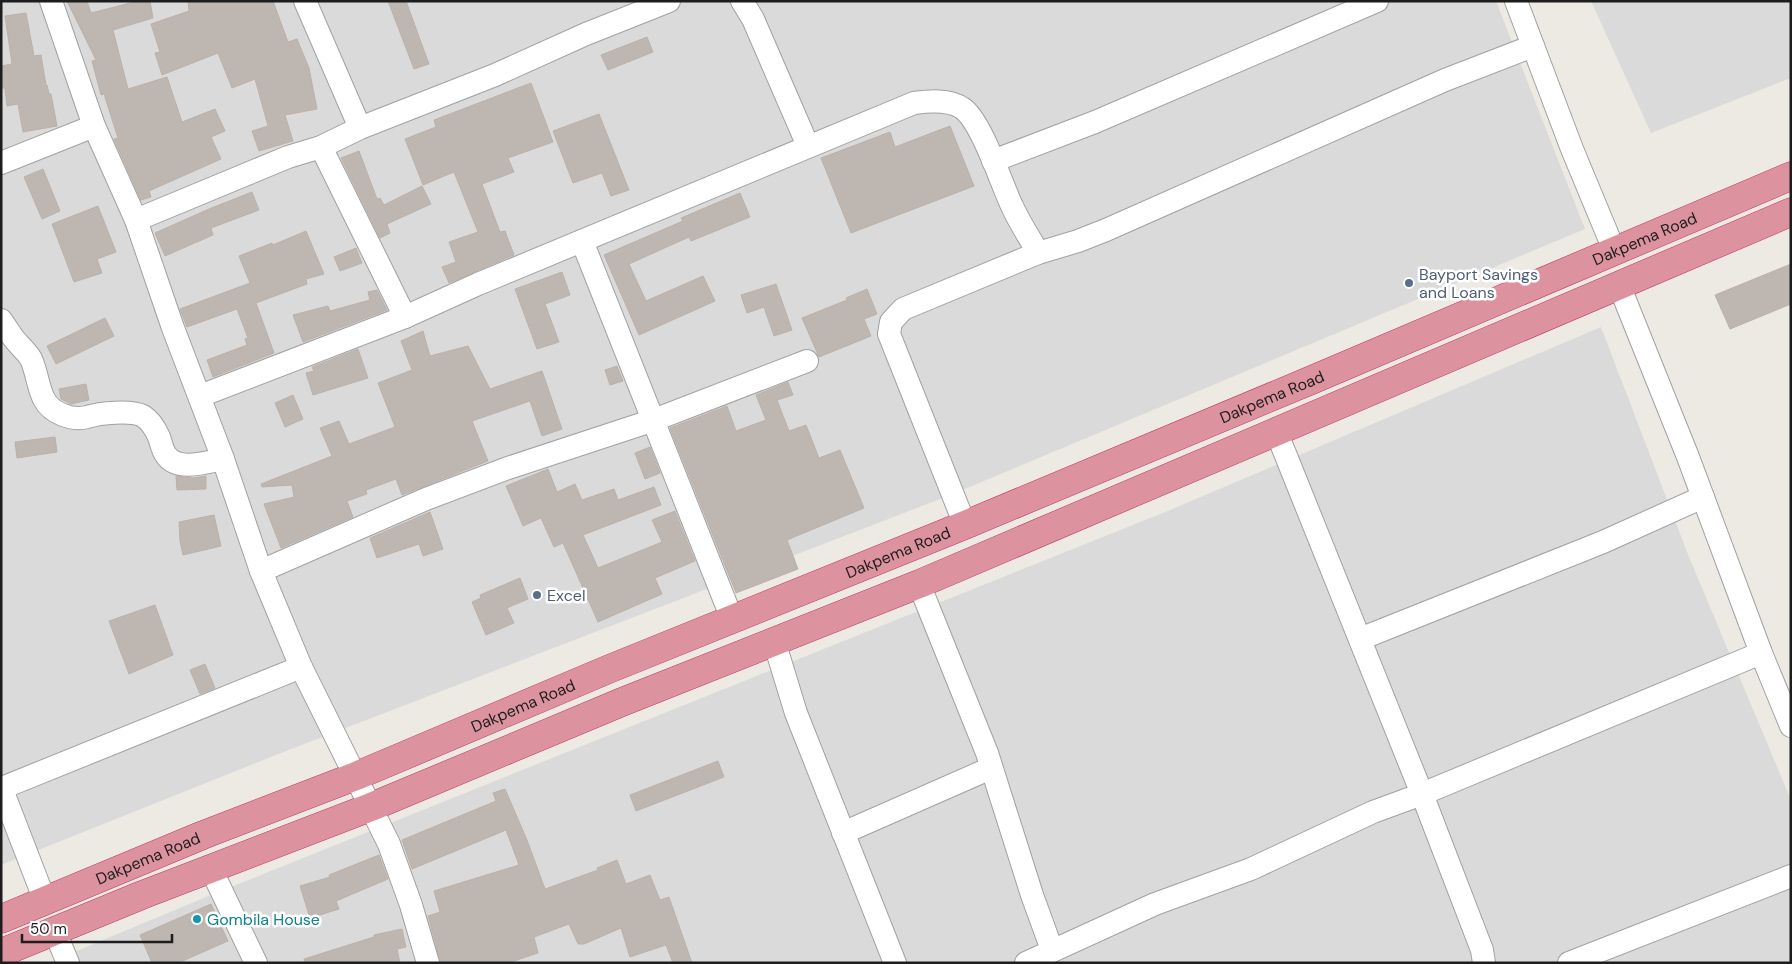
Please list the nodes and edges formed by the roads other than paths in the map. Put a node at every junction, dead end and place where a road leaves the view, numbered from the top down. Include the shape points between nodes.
1 (51, 1) edge
2 (305, 1) edge
3 (669, 1) edge
4 (742, 1) edge
5 (1377, 1) edge
6 (1516, 1) edge
7 (1533, 46) junction
8 (94, 126) junction
9 (360, 128) junction
10 (808, 146) junction
11 (321, 147) junction
12 (993, 161) junction
13 (1, 163) edge
14 (1791, 176) edge
15 (1791, 212) edge
16 (136, 220) junction
17 (582, 241) junction
18 (1614, 250) junction
19 (1038, 253) junction
20 (1619, 285) junction
21 (405, 317) junction
22 (1, 320) edge
23 (807, 361) dead end
24 (200, 396) junction
25 (654, 420) junction
26 (1276, 431) junction
27 (223, 458) junction
28 (1703, 496) junction
29 (965, 525) junction
30 (261, 571) junction
31 (919, 584) junction
32 (732, 619) junction
33 (1360, 639) junction
34 (774, 642) junction
35 (1761, 653) junction
36 (301, 667) junction
37 (1791, 726) edge
38 (991, 768) junction
39 (356, 776) junction
40 (2, 787) edge
41 (1422, 794) junction
42 (371, 807) junction
43 (843, 833) junction
44 (211, 869) junction
45 (1791, 876) edge
46 (45, 901) junction
47 (1, 919) edge
48 (55, 932) junction
49 (1052, 950) junction
50 (1, 953) edge
51 (68, 963) edge
52 (256, 963) edge
53 (428, 963) edge
54 (895, 963) edge
55 (1026, 963) edge
56 (1484, 963) edge
57 (1569, 963) edge

1 - 8 street
2 - 9 street
3 - 9 street
4 - 10 street
5 - 12 street via 1095,122
6 - 7 street
7 - 18 street
7 - 19 street via 1445,80 1106,230
8 - 13 street
8 - 16 street
9 - 11 street
10 - 12 street via 914,103 939,102 960,106 974,118
10 - 17 street
11 - 16 street
11 - 21 street
12 - 19 street via 1013,208
14 - 18 highway, Dakpema Road
15 - 20 highway, Dakpema Road
16 - 24 street
17 - 21 street
17 - 25 street
18 - 29 highway, Dakpema Road
19 - 29 street via 903,309 891,322 889,334
20 - 26 highway, Dakpema Road
20 - 28 street
21 - 24 street
22 - 27 street via 30,357 44,400 55,410 76,418 122,412 136,414 149,420 156,428 166,455 173,462 185,465
23 - 25 street
24 - 27 street
25 - 30 street via 426,499
25 - 32 street
26 - 31 highway, Dakpema Road
26 - 33 street
27 - 30 street
28 - 33 street via 1602,542
28 - 35 street
29 - 32 highway, Dakpema Road
30 - 36 street
31 - 34 highway, Dakpema Road
31 - 38 street
32 - 39 highway, Dakpema Road
33 - 41 street
34 - 42 highway, Dakpema Road
34 - 43 street via 796,713
35 - 37 street
35 - 41 street
36 - 39 street
36 - 40 street
38 - 43 street
38 - 49 street
39 - 42 street
39 - 46 highway, Dakpema Road
40 - 46 street
41 - 49 street
41 - 56 street via 1482,950
42 - 44 highway, Dakpema Road
42 - 53 street via 412,905
43 - 54 street
44 - 48 highway, Dakpema Road
44 - 52 street
45 - 57 street
46 - 47 highway, Dakpema Road
48 - 50 highway, Dakpema Road
48 - 51 street
49 - 55 street

